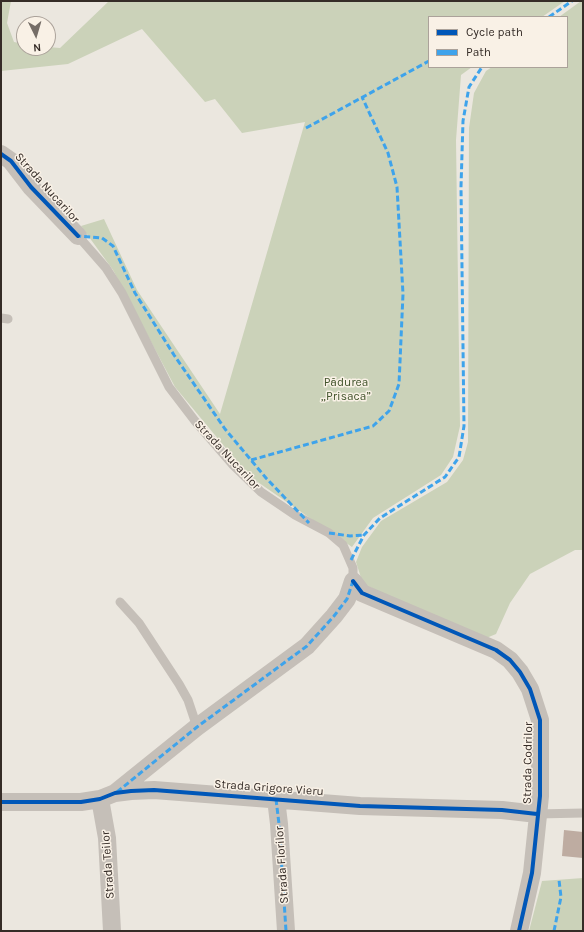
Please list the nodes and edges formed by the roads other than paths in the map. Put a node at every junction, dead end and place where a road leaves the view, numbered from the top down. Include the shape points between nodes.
1 (1, 154) edge
2 (78, 236) joint
3 (353, 581) junction
4 (120, 602) dead end
5 (197, 727) junction
6 (108, 796) junction
7 (276, 799) junction
8 (1, 802) edge
9 (583, 813) edge
10 (537, 814) junction
11 (112, 931) edge
12 (286, 931) edge
13 (519, 931) edge

1 - 2 street, Strada Nucarilor via 11,161 31,187
2 - 3 lane, Strada Nucarilor via 110,274 169,387 195,421 261,492 329,534 343,546 353,568
3 - 5 street, Strada Nucarilor via 347,599 307,646
3 - 10 street, Strada Codrilor via 362,593 496,650 510,660 520,672 530,690 540,720 540,796
4 - 5 lane via 139,623 179,684 188,700
5 - 6 street, Strada Nucarilor
6 - 7 street, Strada Grigore Vieru via 154,790
6 - 8 street, Strada Grigore Vieru via 81,802
6 - 11 street, Strada Teilor via 107,838
7 - 10 street, Strada Grigore Vieru via 360,806 502,810
7 - 12 street, Strada Florilor via 280,824
9 - 10 lane
10 - 13 street, Strada Codrilor via 532,873

